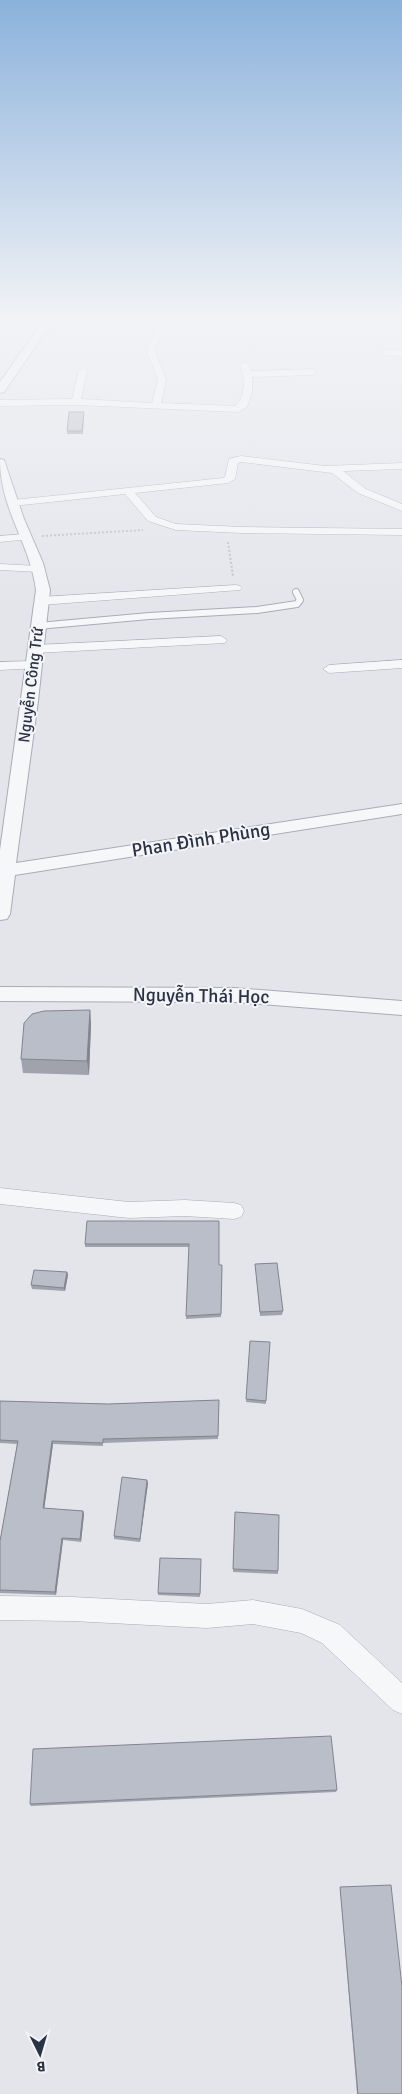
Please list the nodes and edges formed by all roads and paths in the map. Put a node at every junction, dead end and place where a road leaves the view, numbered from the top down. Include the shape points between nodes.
1 (0, 463) edge
2 (402, 466) edge
3 (326, 468) junction
4 (128, 490) junction
5 (13, 504) junction
6 (402, 508) edge
7 (150, 530) dead end
8 (402, 532) edge
9 (26, 537) junction
10 (0, 539) edge
11 (227, 539) dead end
12 (0, 567) edge
13 (39, 569) junction
14 (236, 588) joint
15 (296, 592) dead end
16 (41, 601) junction
17 (38, 626) junction
18 (221, 640) dead end
19 (36, 649) junction
20 (35, 664) junction
21 (402, 664) edge
22 (0, 666) edge
23 (329, 669) dead end
24 (402, 809) edge
25 (3, 870) edge
26 (0, 914) edge
27 (0, 994) edge
28 (402, 1008) edge
29 (0, 1196) edge
30 (234, 1211) dead end
31 (0, 1608) edge
32 (402, 1701) edge

1 - 5 street, Nguyễn Công Trứ
2 - 3 street
3 - 4 street via 240,459 233,461 230,479 224,481
3 - 6 street via 341,473 363,492
4 - 5 street
4 - 8 street via 152,519 176,527
5 - 9 street, Nguyễn Công Trứ
7 - 9 path
9 - 10 street
9 - 13 street, Nguyễn Công Trứ
11 - 14 path
12 - 13 street
13 - 16 street, Nguyễn Công Trứ via 43,590
14 - 16 street
15 - 17 lane via 300,600 297,604 257,610
16 - 17 street, Nguyễn Công Trứ
17 - 19 street, Nguyễn Công Trứ
18 - 19 street
19 - 20 street, Nguyễn Công Trứ
20 - 22 street
20 - 25 street, Nguyễn Công Trứ
21 - 23 street
24 - 25 street, Phan Đình Phùng
25 - 26 street, Nguyễn Công Trứ
27 - 28 street, Nguyễn Thái Học via 235,995
29 - 30 street via 128,1210 185,1208
31 - 32 street via 207,1616 252,1612 302,1621 331,1634

